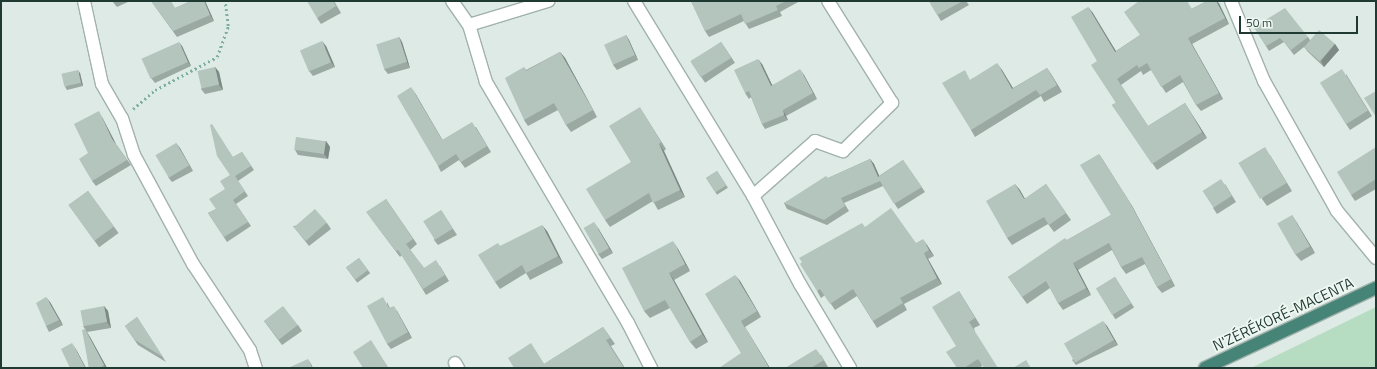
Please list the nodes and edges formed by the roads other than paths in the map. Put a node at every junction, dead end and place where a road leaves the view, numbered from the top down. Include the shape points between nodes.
1 (84, 1) edge
2 (452, 1) edge
3 (548, 1) edge
4 (634, 1) edge
5 (828, 1) edge
6 (1232, 1) edge
7 (469, 25) junction
8 (753, 196) junction
9 (1376, 258) edge
10 (1376, 288) edge
11 (256, 368) edge
12 (651, 368) edge
13 (850, 368) edge
14 (1204, 368) edge

1 - 11 street via 102,84 122,118 134,155 193,264 250,350
2 - 7 street
3 - 7 street
4 - 8 street
5 - 8 street via 892,103 843,151 815,140
6 - 9 street via 1264,81 1337,212
7 - 12 street via 486,82 628,323
8 - 13 street via 800,284
10 - 14 highway, N'ZÉRÉKORÉ-MACENTA

